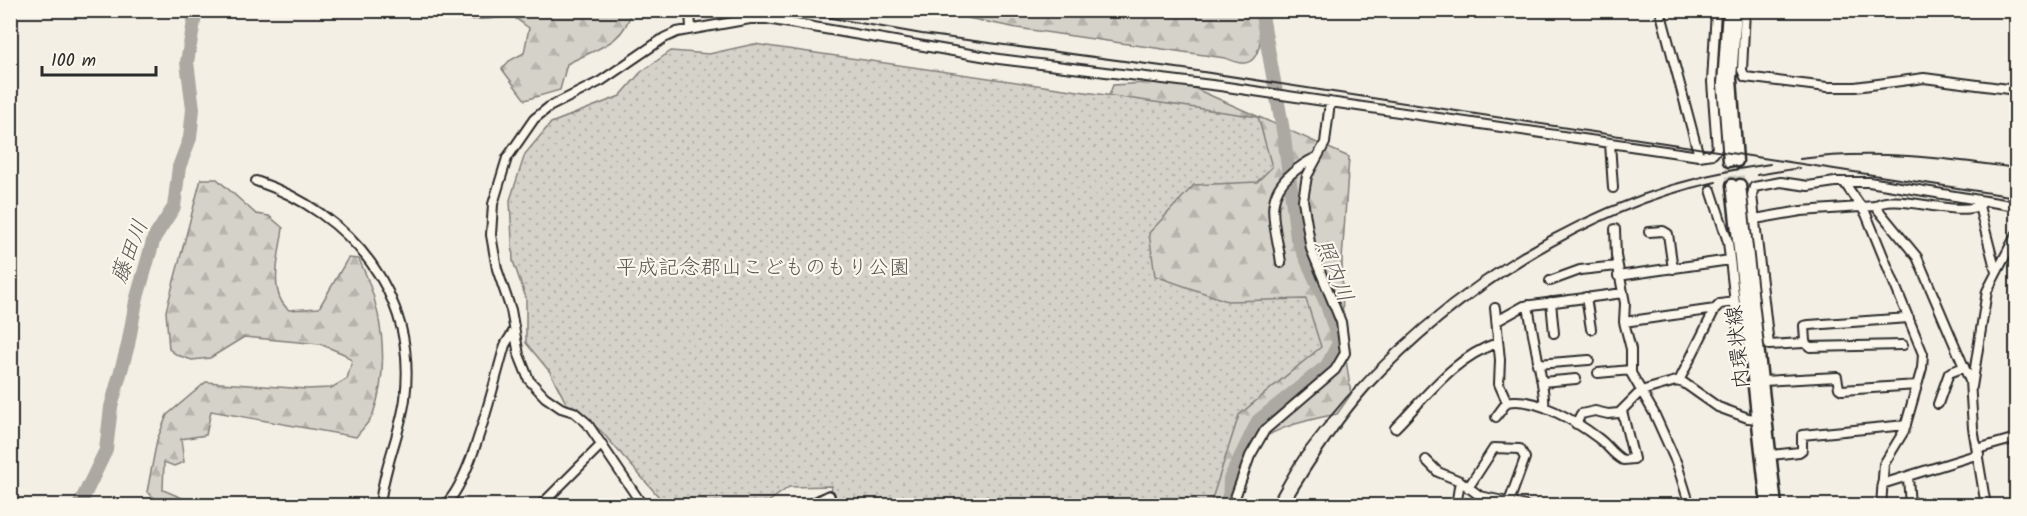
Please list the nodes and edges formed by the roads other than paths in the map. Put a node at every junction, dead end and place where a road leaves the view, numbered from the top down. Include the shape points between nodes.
1 (690, 10) edge
2 (1660, 10) edge
3 (1716, 10) edge
4 (1728, 10) edge
5 (1736, 10) edge
6 (1745, 10) edge
7 (691, 29) junction
8 (2016, 90) edge
9 (1330, 102) junction
10 (1610, 143) junction
11 (1699, 156) junction
12 (1316, 158) junction
13 (256, 181) dead end
14 (1844, 182) junction
15 (1736, 185) tunnel mouth
16 (1613, 188) dead end
17 (1711, 190) dead end
18 (1982, 204) junction
19 (1875, 206) junction
20 (2016, 206) edge
21 (1863, 207) junction
22 (1755, 219) junction
23 (1615, 229) dead end
24 (1649, 232) dead end
25 (2016, 235) edge
26 (1730, 260) junction
27 (1281, 263) dead end
28 (1617, 266) junction
29 (1673, 269) junction
30 (1995, 272) junction
31 (1618, 276) junction
32 (1550, 281) dead end
33 (1623, 293) junction
34 (1586, 297) junction
35 (1551, 302) junction
36 (1734, 302) junction
37 (1528, 305) junction
38 (1495, 309) dead end
39 (1715, 309) junction
40 (1909, 318) junction
41 (1497, 321) junction
42 (1624, 322) junction
43 (1591, 329) dead end
44 (513, 332) junction
45 (1554, 333) dead end
46 (1759, 340) junction
47 (1804, 342) junction
48 (1497, 343) junction
49 (1903, 345) dead end
50 (1589, 360) dead end
51 (1537, 364) junction
52 (1964, 367) junction
53 (1631, 370) junction
54 (1598, 373) dead end
55 (1576, 379) dead end
56 (1679, 381) junction
57 (1762, 381) junction
58 (1542, 382) junction
59 (1917, 385) junction
60 (1971, 388) junction
61 (1641, 391) junction
62 (1508, 402) junction
63 (1938, 404) dead end
64 (1544, 408) junction
65 (1622, 411) junction
66 (1496, 417) dead end
67 (1759, 419) junction
68 (1576, 424) junction
69 (1906, 425) junction
70 (1395, 428) dead end
71 (2016, 438) edge
72 (602, 444) junction
73 (1978, 452) junction
74 (1771, 455) junction
75 (1426, 460) dead end
76 (1908, 477) junction
77 (1460, 481) junction
78 (1881, 484) junction
79 (1468, 488) junction
80 (829, 496) joint
81 (1509, 502) junction
82 (380, 506) edge
83 (442, 506) edge
84 (540, 506) edge
85 (643, 506) edge
86 (809, 506) edge
87 (834, 506) edge
88 (1232, 506) edge
89 (1456, 506) edge
90 (1526, 506) edge
91 (1690, 506) edge
92 (1767, 506) edge
93 (1776, 506) edge
94 (1881, 506) edge
95 (1910, 506) edge
96 (1986, 506) edge

1 - 7 street
2 - 11 street
3 - 11 street via 1712,82 1717,149 1713,154
4 - 5 main road via 1723,84 1733,161 1731,79
6 - 8 street via 1745,77 1827,87 1924,78
7 - 9 street via 767,19 999,59
7 - 44 street via 664,38 601,81 549,107 518,139 499,181 491,235
9 - 10 street
9 - 12 street via 1325,143
10 - 11 street
10 - 16 street
12 - 27 street via 1280,183 1275,192 1273,214
12 - 88 street via 1305,183 1306,229 1341,322 1345,352 1335,370 1265,430 1250,456
13 - 82 street via 298,198 339,225 359,245 394,304 406,348 405,397
14 - 18 street via 1869,182
14 - 21 street
14 - 22 street via 1808,186 1760,184 1753,190
15 - 46 main road, 内環状線
17 - 26 street
18 - 19 street via 1938,209 1896,201
18 - 20 street
18 - 30 street
19 - 21 street
19 - 52 street via 1917,257
21 - 22 street
21 - 40 street
22 - 46 street
23 - 28 street
24 - 29 street via 1668,234
25 - 30 street
26 - 29 street
26 - 36 street
28 - 31 street
28 - 32 street via 1581,270
29 - 31 street
30 - 60 street via 1986,297
31 - 33 street
33 - 34 street
33 - 42 street
34 - 35 street
34 - 43 street
35 - 37 street
35 - 45 street
36 - 39 street
36 - 46 street via 1738,338
37 - 41 street
37 - 51 street
38 - 41 street
39 - 42 street
39 - 56 street
40 - 47 street via 1804,326
40 - 59 street via 1923,354
41 - 48 street
42 - 53 street via 1631,349
44 - 72 street via 519,356 535,388 561,408 574,412
44 - 83 street via 505,345 480,438 453,494
46 - 47 street via 1769,345
46 - 57 main road, 内環状線
46 - 67 main road, 内環状線
47 - 49 street via 1810,347
48 - 62 street via 1499,384
48 - 70 street via 1480,349 1444,375
50 - 51 street
51 - 58 street
52 - 60 street
52 - 63 street via 1949,373
53 - 54 street
53 - 61 street
55 - 58 street
56 - 61 street
56 - 67 street via 1718,407
57 - 59 street via 1837,377 1842,390
57 - 74 main road, 内環状線
58 - 64 street
59 - 69 street
60 - 73 street
61 - 65 street
61 - 91 street via 1677,464
62 - 64 street via 1527,401
62 - 66 street
64 - 68 street
65 - 68 street via 1584,412
65 - 68 street via 1634,459 1615,456 1601,440
67 - 92 main road, 内環状線
69 - 74 street via 1802,435 1799,452
69 - 78 street via 1884,464
71 - 73 street
72 - 84 street
72 - 85 street
73 - 76 street
73 - 96 street
74 - 93 main road, 内環状線
75 - 77 street via 1438,472
76 - 78 street
76 - 95 street
77 - 79 street
77 - 89 street
78 - 94 street
79 - 81 street via 1480,496
79 - 81 street via 1494,448 1520,450 1524,459
80 - 86 street
80 - 87 street
81 - 90 street

